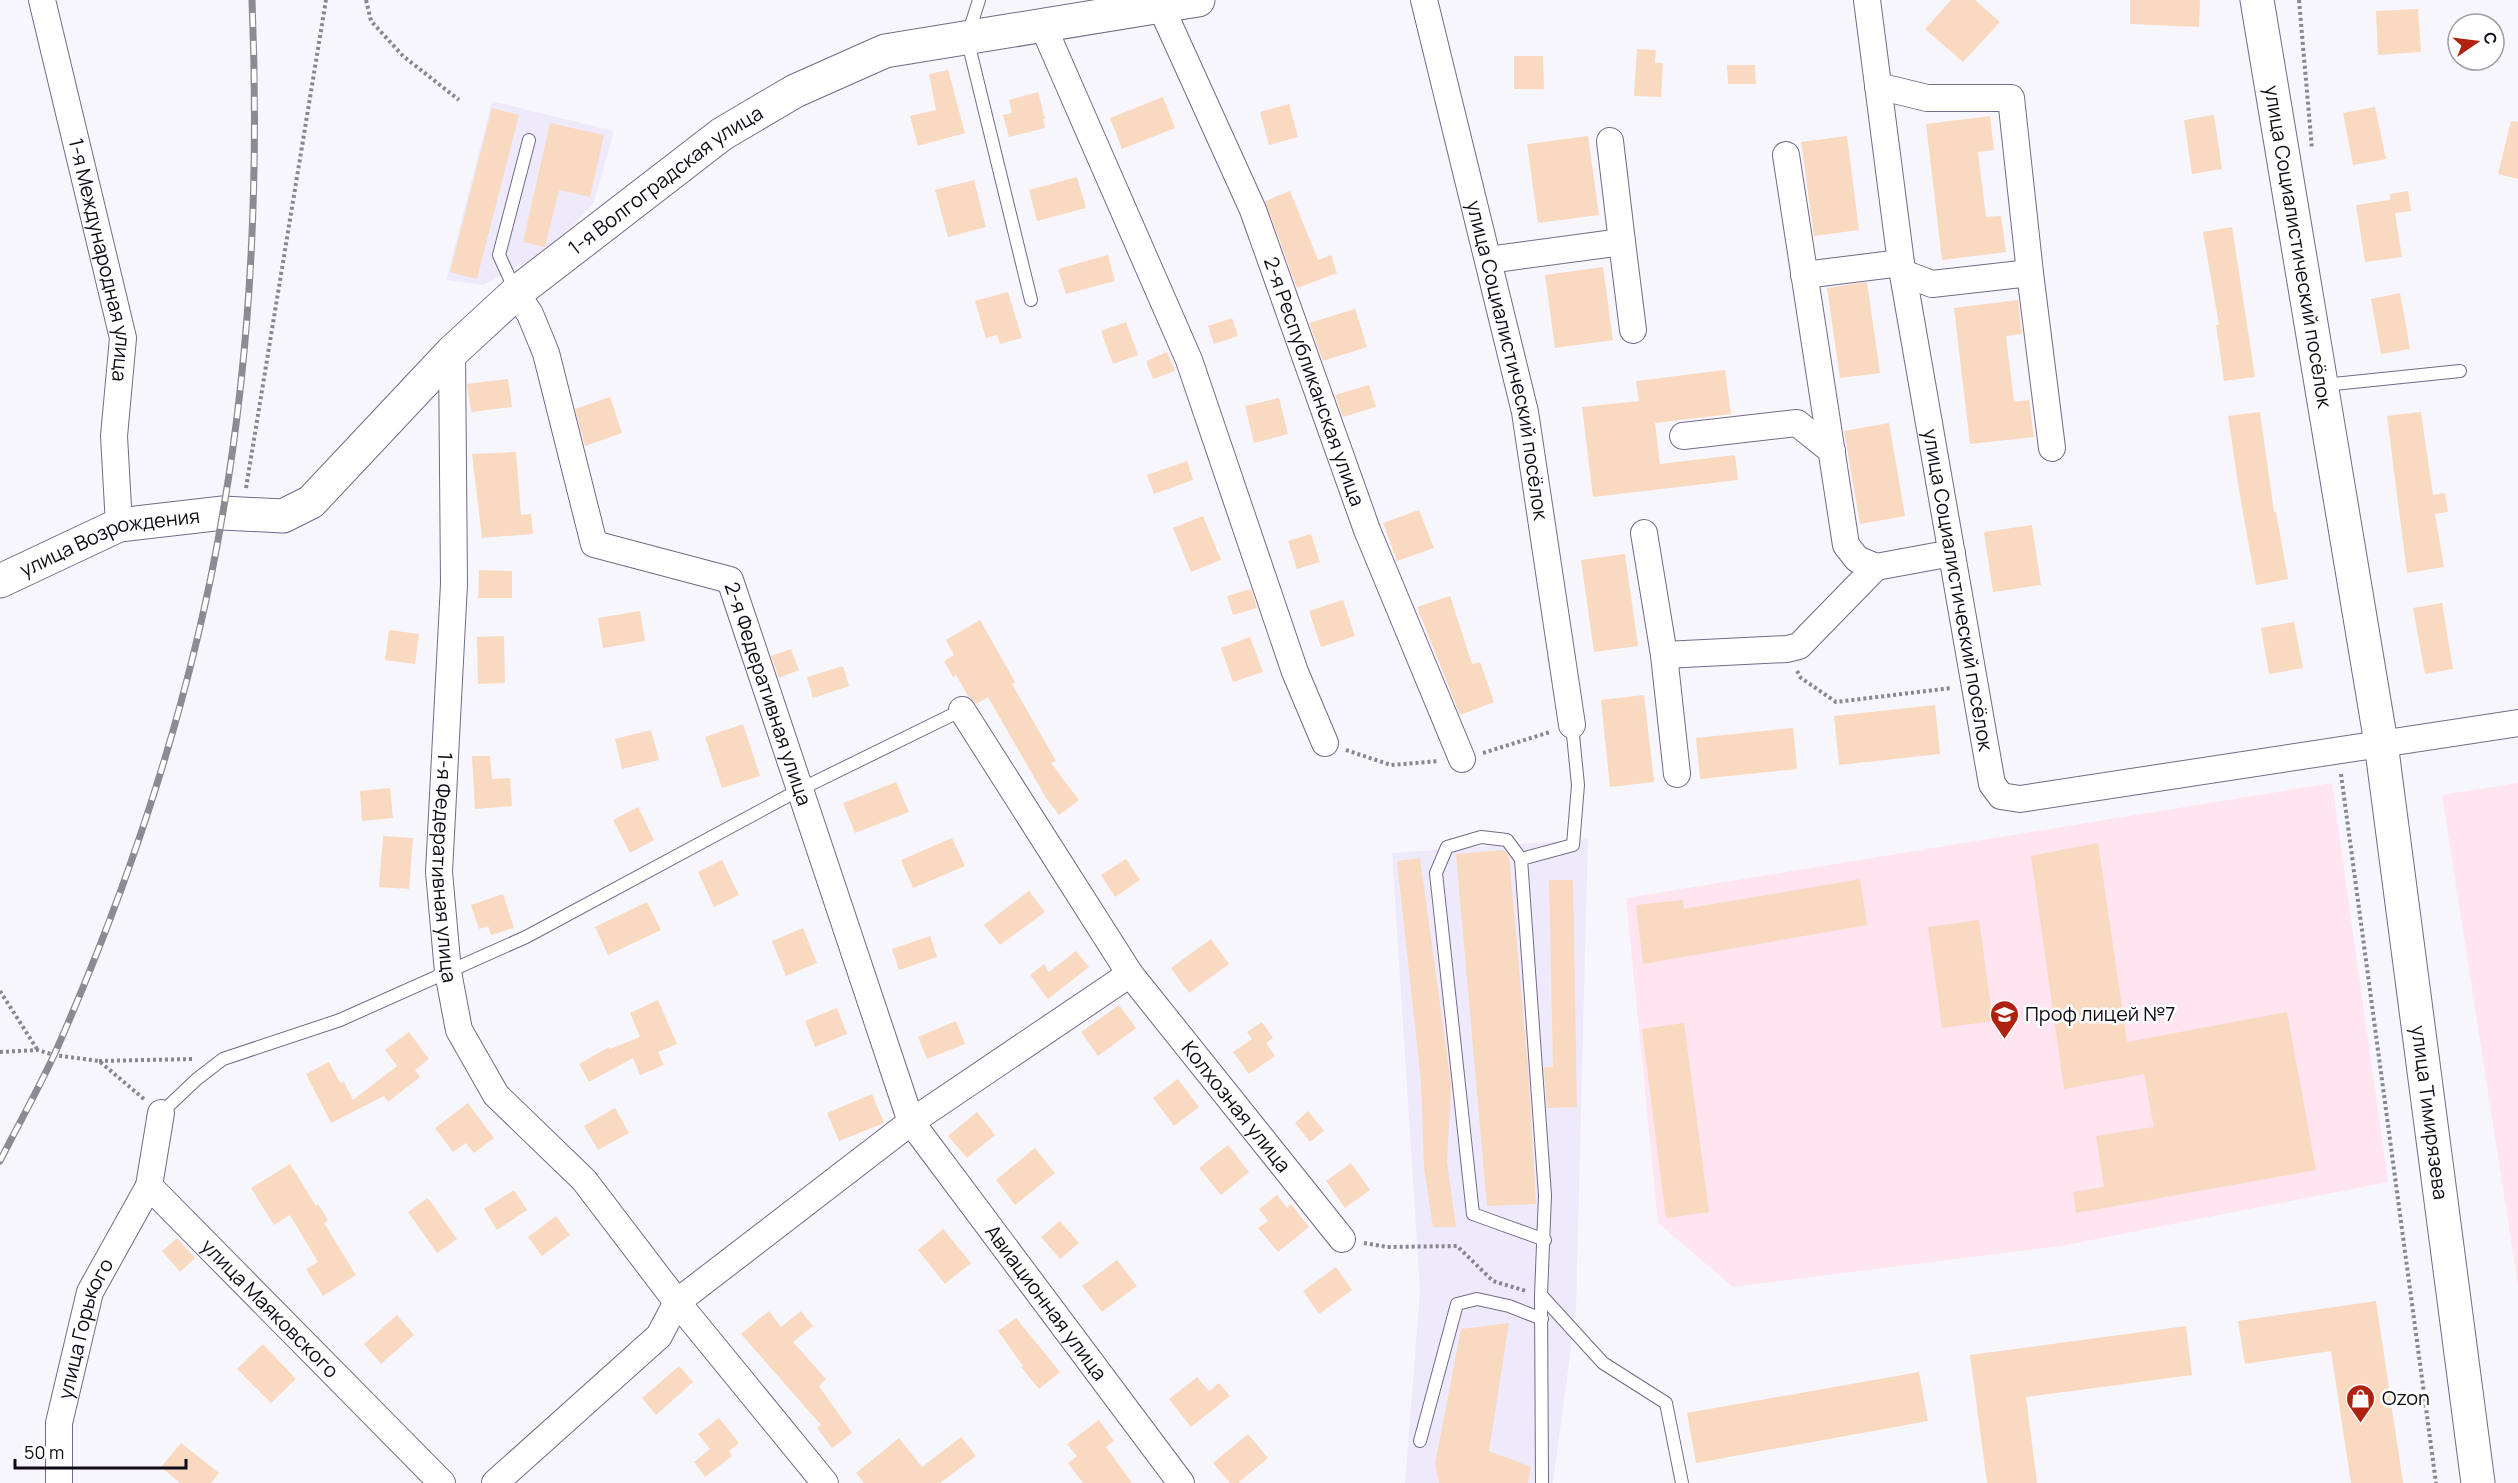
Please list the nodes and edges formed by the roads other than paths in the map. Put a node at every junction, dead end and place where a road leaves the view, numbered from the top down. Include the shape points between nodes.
1 (42, 0) edge
2 (979, 0) edge
3 (1198, 0) edge
4 (1424, 0) edge
5 (1867, 0) edge
6 (2257, 0) edge
7 (1161, 7) junction
8 (1043, 26) junction
9 (967, 38) junction
10 (1878, 86) junction
11 (529, 140) dead end
12 (1610, 141) dead end
13 (1786, 155) dead end
14 (1622, 242) junction
15 (1488, 260) junction
16 (1902, 268) junction
17 (2030, 273) junction
18 (1804, 275) junction
19 (516, 293) junction
20 (1031, 300) dead end
21 (1633, 330) dead end
22 (452, 352) junction
23 (2460, 371) dead end
24 (2322, 385) junction
25 (1683, 436) dead end
26 (2052, 448) dead end
27 (1832, 451) junction
28 (233, 514) joint
29 (119, 525) junction
30 (1644, 533) dead end
31 (1952, 553) junction
32 (1876, 567) junction
33 (0, 581) edge
34 (1664, 655) junction
35 (962, 710) joint
36 (2518, 723) edge
37 (1572, 725) joint
38 (1325, 743) dead end
39 (2381, 743) junction
40 (1462, 759) dead end
41 (1677, 774) dead end
42 (799, 790) junction
43 (1521, 858) junction
44 (448, 972) junction
45 (1130, 974) junction
46 (161, 1113) joint
47 (911, 1122) junction
48 (149, 1186) junction
49 (1342, 1239) road end
50 (1545, 1240) junction
51 (1541, 1295) junction
52 (677, 1302) junction
53 (1542, 1319) junction
54 (1420, 1441) dead end
55 (59, 1483) edge
56 (442, 1483) edge
57 (495, 1483) edge
58 (825, 1483) edge
59 (1181, 1483) edge
60 (1542, 1483) edge
61 (1682, 1483) edge
62 (2478, 1483) edge

1 - 29 street, 1-я Международная улица via 123,338 114,436
2 - 9 lane
3 - 7 street, 1-я Волгоградская улица
4 - 15 street, улица Социалистический посёлок
5 - 10 street, улица Социалистический посёлок
6 - 24 street, улица Социалистический посёлок
7 - 8 street, 1-я Волгоградская улица
7 - 40 street, 2-я Республиканская улица via 1253,210 1367,530
8 - 9 street, 1-я Волгоградская улица
8 - 38 street via 1189,360 1295,672
9 - 19 street, 1-я Волгоградская улица via 885,51 795,91 722,135
9 - 20 lane
10 - 16 street, улица Социалистический посёлок
10 - 17 street via 1927,98 2011,98
11 - 19 lane via 499,255
12 - 14 street
13 - 18 street
14 - 15 street
14 - 21 street
15 - 37 street, улица Социалистический посёлок via 1524,412
16 - 17 street via 1932,284
16 - 18 street
16 - 31 street, улица Социалистический посёлок
17 - 26 street
18 - 27 street
19 - 22 street, 1-я Волгоградская улица
19 - 42 street, 2-я Федеративная улица via 530,314 546,353 594,544 730,580
22 - 28 street, 1-я Волгоградская улица via 310,502 283,516
22 - 44 street, 1-я Федеративная улица via 454,584 439,872
23 - 24 lane
24 - 39 street, улица Социалистический посёлок
25 - 27 street via 1797,423
27 - 32 street via 1846,545 1857,559
28 - 29 street, улица Возрождения
29 - 33 street, улица Возрождения
30 - 34 street
31 - 32 street
31 - 39 street, улица Социалистический посёлок via 1992,783 2001,796 2020,799
32 - 34 street via 1799,646
34 - 41 street
35 - 42 lane
35 - 45 street
36 - 39 street, улица Социалистический посёлок
37 - 43 lane via 1578,785 1574,845
39 - 62 street, улица Тимирязева
42 - 44 lane via 526,937
42 - 47 street, 2-я Федеративная улица
43 - 50 lane
43 - 50 lane via 1507,840 1481,837 1448,847 1436,873 1473,1214
44 - 46 lane via 340,1020 223,1059
44 - 52 street, 1-я Федеративная улица via 459,1030 496,1095 584,1180
45 - 47 street
45 - 49 street, Колхозная улица
46 - 48 street
47 - 52 street
47 - 59 street, Авиационная улица
48 - 55 street, улица Горького via 90,1292 59,1423
48 - 56 street, улица Маяковского
50 - 51 lane
51 - 53 lane
51 - 61 lane via 1603,1363 1666,1403
52 - 57 street via 659,1336
52 - 58 street, 1-я Федеративная улица
53 - 54 lane via 1477,1299 1457,1304
53 - 60 lane

